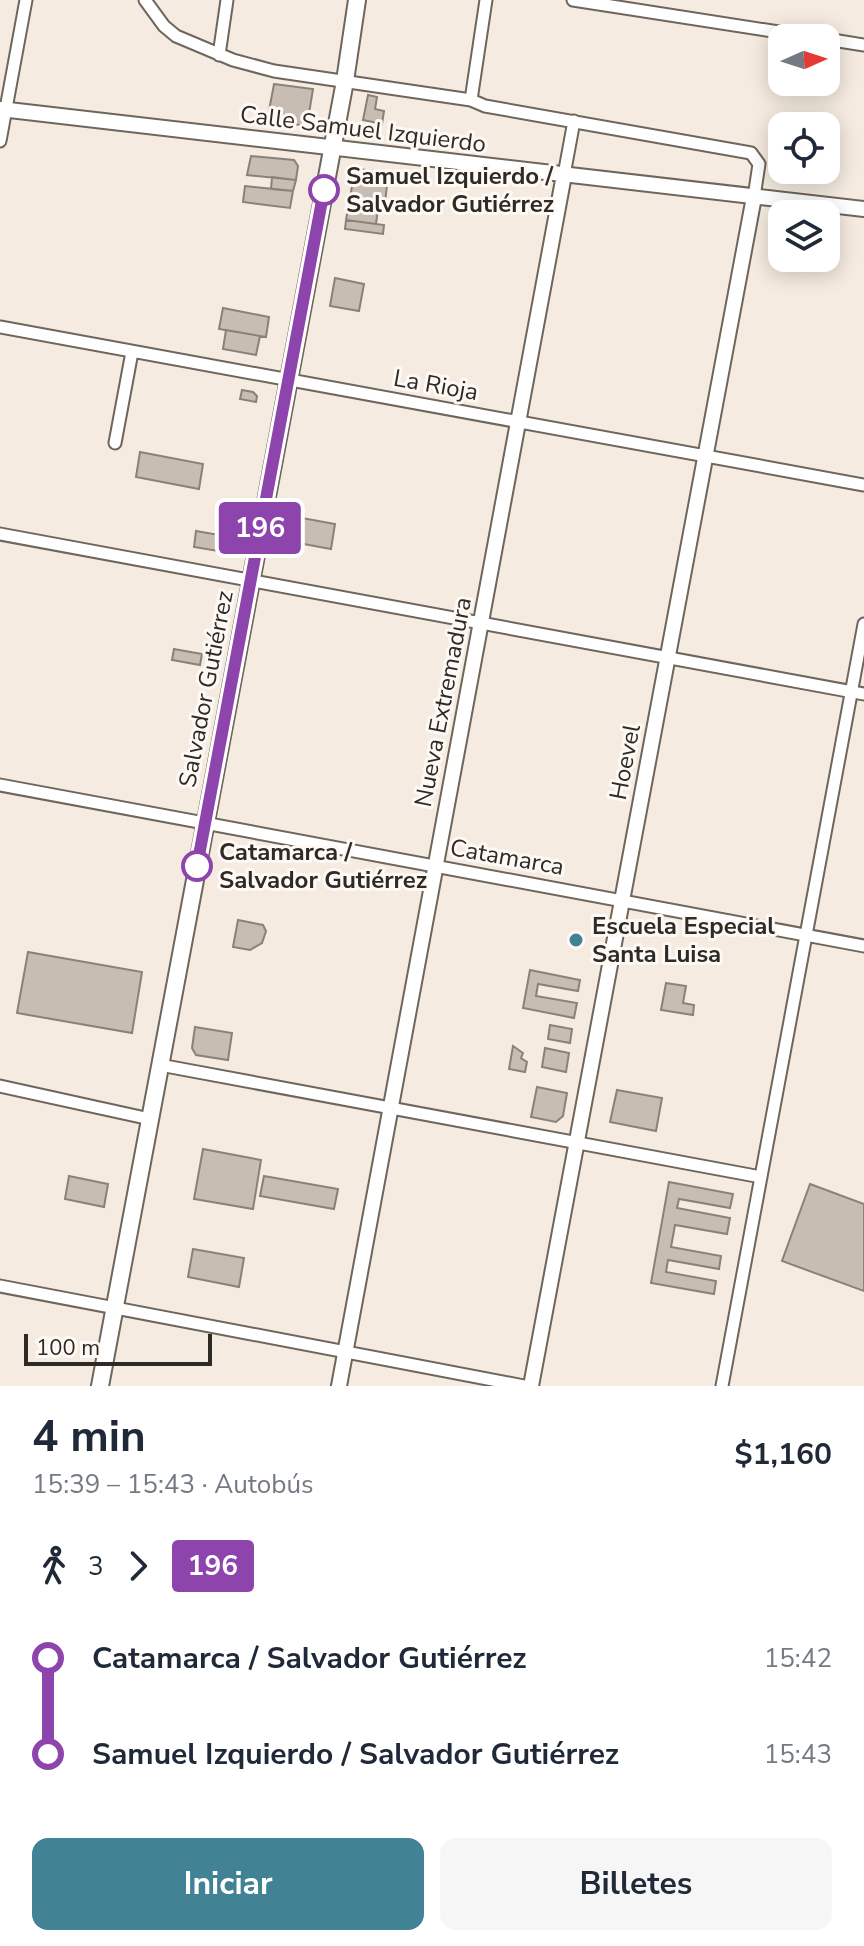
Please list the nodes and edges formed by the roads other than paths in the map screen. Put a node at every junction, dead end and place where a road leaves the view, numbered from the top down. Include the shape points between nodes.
1 (26, 0) edge
2 (145, 0) edge
3 (227, 0) edge
4 (357, 0) edge
5 (486, 0) edge
6 (573, 0) edge
7 (768, 30) edge
8 (840, 41) edge
9 (864, 45) edge
10 (219, 55) junction
11 (345, 81) junction
12 (471, 100) junction
13 (3, 110) edge
14 (574, 121) junction
15 (0, 141) edge
16 (332, 148) junction
17 (564, 175) junction
18 (754, 197) junction
19 (864, 209) edge
20 (0, 327) edge
21 (132, 352) junction
22 (288, 381) junction
23 (518, 423) junction
24 (115, 443) dead end
25 (705, 457) junction
26 (864, 485) edge
27 (0, 534) edge
28 (251, 581) junction
29 (480, 624) junction
30 (864, 624) edge
31 (667, 658) junction
32 (858, 693) edge
33 (0, 785) edge
34 (205, 823) junction
35 (435, 866) junction
36 (622, 901) junction
37 (806, 935) junction
38 (864, 946) edge
39 (160, 1065) junction
40 (0, 1086) edge
41 (390, 1108) junction
42 (150, 1119) junction
43 (576, 1143) junction
44 (761, 1177) junction
45 (0, 1286) edge
46 (115, 1309) junction
47 (345, 1352) junction
48 (100, 1386) edge
49 (339, 1386) edge
50 (524, 1386) edge
51 (531, 1386) edge
52 (722, 1386) edge

1 - 13 street
2 - 10 street via 176,36
3 - 10 street
4 - 11 main road, Salvador Gutiérrez
5 - 12 street
6 - 7 street
8 - 9 street
10 - 11 street via 261,68
11 - 12 street
11 - 16 main road, Salvador Gutiérrez
12 - 14 street
13 - 15 street
13 - 16 street, Calle Samuel Izquierdo
14 - 17 street, Nueva Extremadura
14 - 18 street, Hoevel via 748,152 759,164
16 - 17 street, Calle Samuel Izquierdo
16 - 22 main road, Salvador Gutiérrez
17 - 18 street, Calle Samuel Izquierdo
17 - 23 street, Nueva Extremadura
18 - 19 street, Calle Samuel Izquierdo
18 - 25 street, Hoevel
20 - 21 street, La Rioja
21 - 22 street, La Rioja
21 - 24 street
22 - 23 street, La Rioja
22 - 28 main road, Salvador Gutiérrez
23 - 25 street, La Rioja
23 - 29 street, Nueva Extremadura
25 - 26 street, La Rioja
25 - 31 street, Hoevel
27 - 28 street
28 - 29 street
28 - 34 main road, Salvador Gutiérrez
29 - 31 street
29 - 35 street, Nueva Extremadura
30 - 32 street
31 - 32 street
31 - 36 street, Hoevel
32 - 37 street
33 - 34 street, Catamarca
34 - 35 street, Catamarca
34 - 39 main road, Salvador Gutiérrez
35 - 36 street, Catamarca
35 - 41 street, Nueva Extremadura
36 - 37 street, Catamarca
36 - 43 street, Hoevel
37 - 38 street, Catamarca
37 - 44 street
39 - 41 street
39 - 42 main road, Salvador Gutiérrez
40 - 42 street
41 - 43 street
41 - 47 street, Nueva Extremadura
42 - 46 main road, Salvador Gutiérrez
43 - 44 street
43 - 51 street, Hoevel
44 - 52 street
45 - 46 street
46 - 47 street
46 - 48 main road, Salvador Gutiérrez
47 - 49 street, Nueva Extremadura
47 - 50 street

